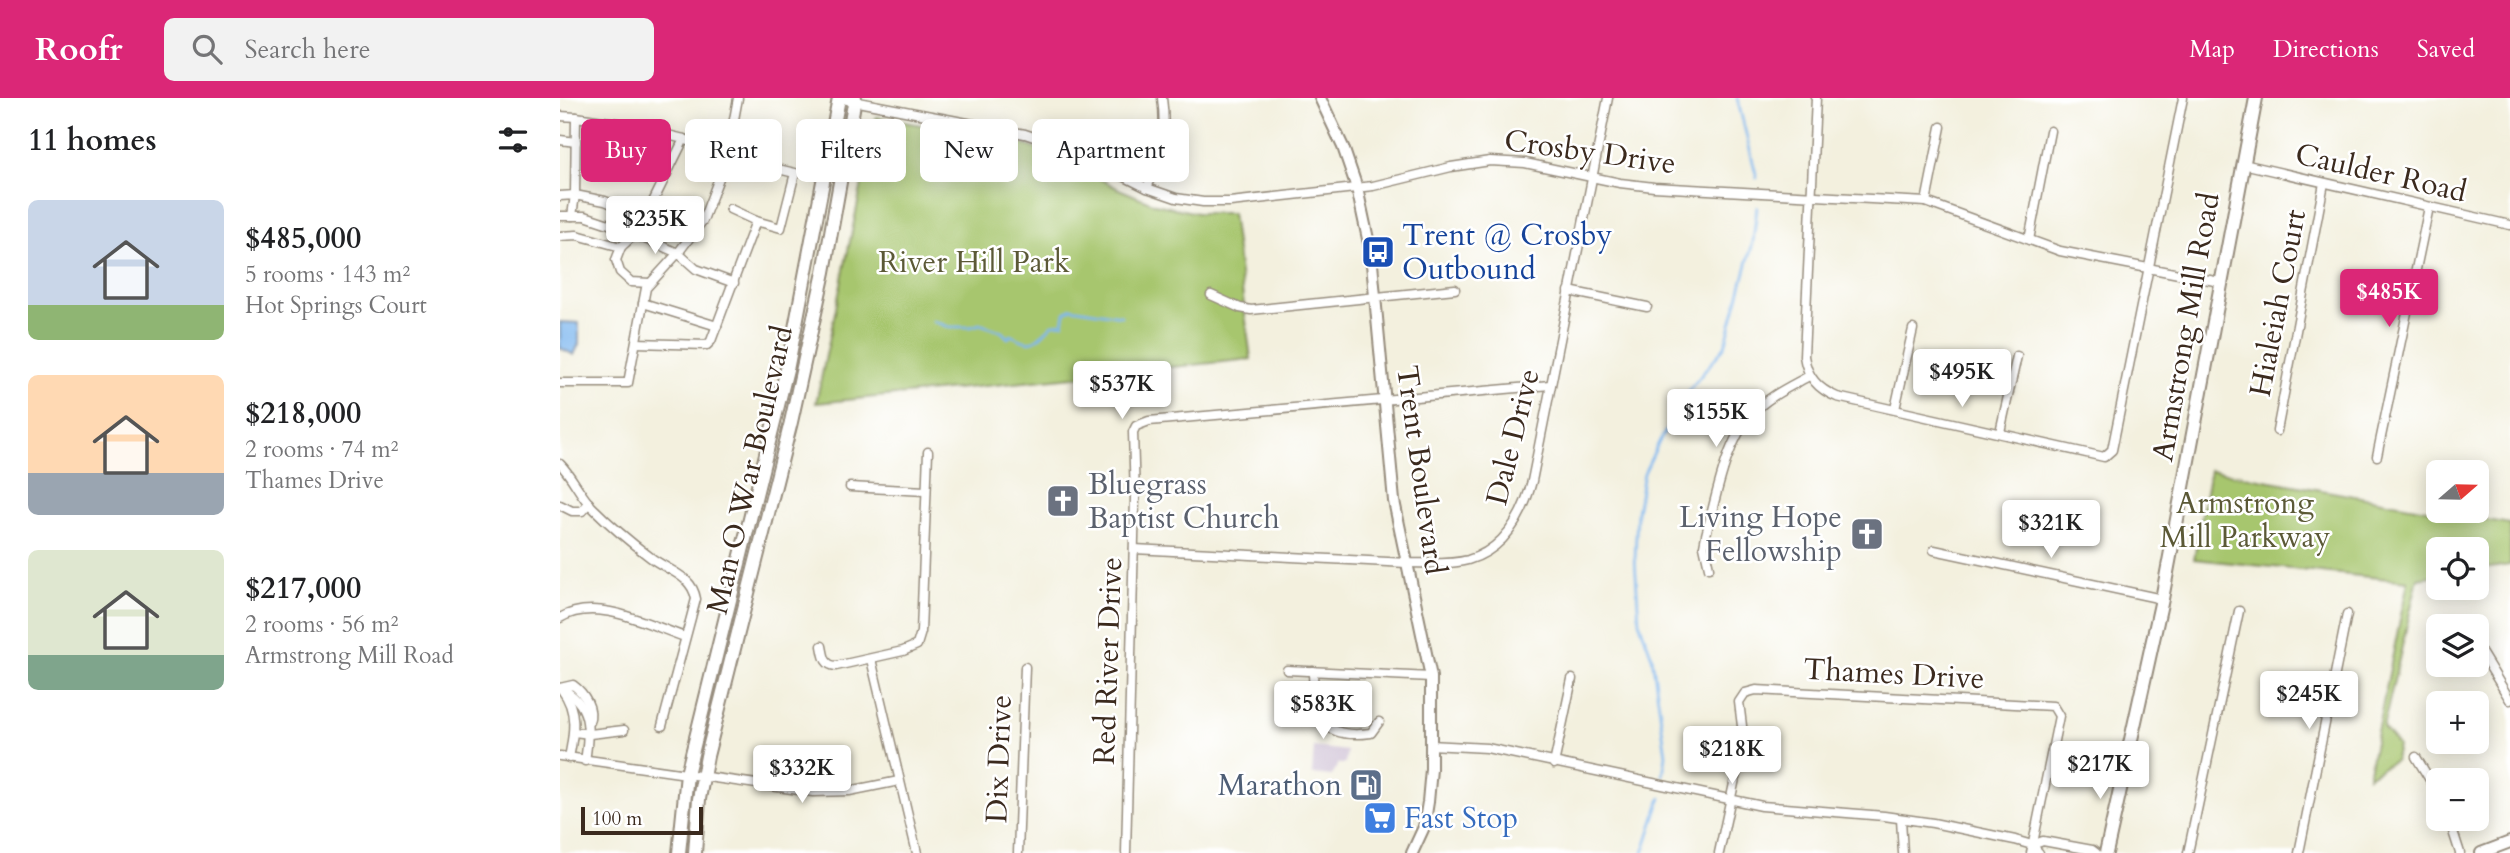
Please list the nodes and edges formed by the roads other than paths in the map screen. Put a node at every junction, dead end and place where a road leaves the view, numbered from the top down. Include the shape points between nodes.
1 (738, 98) edge
2 (838, 98) edge
3 (1162, 98) edge
4 (1320, 98) edge
5 (1608, 98) edge
6 (1816, 98) edge
7 (2183, 98) edge
8 (2256, 98) edge
9 (855, 100) edge
10 (560, 116) edge
11 (576, 117) junction
12 (734, 119) edge
13 (1941, 127) dead end
14 (2050, 131) dead end
15 (684, 139) joint
16 (560, 141) edge
17 (576, 142) junction
18 (2243, 164) junction
19 (782, 170) edge
20 (1592, 175) junction
21 (717, 182) edge
22 (2324, 183) junction
23 (1147, 188) junction
24 (1357, 188) junction
25 (575, 195) junction
26 (1811, 195) junction
27 (560, 196) edge
28 (1926, 202) junction
29 (2429, 207) junction
30 (730, 209) dead end
31 (560, 216) edge
32 (572, 216) junction
33 (756, 221) junction
34 (2510, 225) edge
35 (634, 235) junction
36 (560, 236) edge
37 (2029, 240) junction
38 (621, 247) junction
39 (678, 253) junction
40 (2149, 268) junction
41 (2220, 282) junction
42 (650, 283) junction
43 (734, 283) junction
44 (1455, 289) dead end
45 (1569, 291) junction
46 (1211, 295) dead end
47 (1374, 297) junction
48 (643, 303) junction
49 (1647, 307) dead end
50 (717, 326) junction
51 (1913, 329) dead end
52 (636, 343) junction
53 (2017, 356) dead end
54 (1810, 376) junction
55 (560, 383) edge
56 (1550, 385) junction
57 (1384, 401) junction
58 (1895, 409) junction
59 (2277, 430) dead end
60 (2000, 432) junction
61 (928, 452) dead end
62 (2377, 456) dead end
63 (560, 464) edge
64 (850, 486) dead end
65 (925, 491) junction
66 (589, 503) junction
67 (560, 505) edge
68 (1134, 549) junction
69 (1934, 550) dead end
70 (1407, 563) junction
71 (1709, 568) dead end
72 (2162, 599) junction
73 (2239, 611) dead end
74 (2347, 614) dead end
75 (560, 618) edge
76 (685, 637) junction
77 (822, 646) dead end
78 (871, 659) junction
79 (2489, 665) edge
80 (1025, 667) dead end
81 (1287, 670) dead end
82 (1313, 671) junction
83 (1431, 677) junction
84 (1572, 679) dead end
85 (560, 688) edge
86 (2510, 700) edge
87 (578, 701) junction
88 (1379, 722) dead end
89 (662, 726) dead end
90 (624, 730) dead end
91 (574, 732) junction
92 (590, 734) junction
93 (1430, 745) junction
94 (565, 757) edge
95 (2416, 757) dead end
96 (585, 761) junction
97 (1554, 764) junction
98 (2426, 773) edge
99 (687, 774) junction
100 (704, 777) junction
101 (899, 781) junction
102 (1730, 800) junction
103 (1902, 819) junction
104 (2453, 831) edge
105 (2510, 842) edge
106 (2031, 849) edge
107 (679, 853) edge
108 (695, 853) edge
109 (917, 853) edge
110 (1018, 853) edge
111 (1126, 853) edge
112 (1412, 853) edge
113 (1719, 853) edge
114 (1903, 853) edge
115 (2039, 853) edge
116 (2096, 853) edge
117 (2106, 853) edge
118 (2189, 853) edge
119 (2298, 853) edge
120 (2460, 853) edge
121 (2481, 853) edge

1 - 12 street
2 - 9 street, Crosby Drive
2 - 99 main road, Man O War Boulevard via 788,365
3 - 23 street via 1163,142
4 - 24 street, Trent Boulevard
5 - 20 street, Dale Drive
6 - 26 street
7 - 40 street
8 - 18 main road, Armstrong Mill Road
9 - 23 street, Crosby Drive via 1043,139
9 - 100 main road, Man O War Boulevard via 791,422
10 - 11 street
11 - 15 street
11 - 17 street
13 - 28 street
14 - 37 street
15 - 25 street via 645,218 605,201
16 - 17 street
17 - 25 street
18 - 22 street, Caulder Road
18 - 41 main road, Armstrong Mill Road
19 - 33 street via 795,173 781,228
20 - 24 street, Crosby Drive via 1490,160
20 - 26 street, Crosby Drive via 1654,187
20 - 45 street, Dale Drive
21 - 39 street via 703,220
22 - 29 street, Caulder Road
22 - 59 street, Hialeiah Court
23 - 24 street, Crosby Drive via 1177,198 1214,202
24 - 47 street, Trent Boulevard via 1371,253
25 - 27 street
25 - 32 street
26 - 28 street, Crosby Drive
26 - 54 street via 1804,356
28 - 37 street, Crosby Drive
29 - 34 street, Caulder Road
29 - 62 street
30 - 33 street
31 - 32 street
32 - 35 street via 585,216
33 - 43 street
35 - 38 street
35 - 39 street
36 - 38 street via 578,235
37 - 40 street, Crosby Drive via 2080,256
38 - 42 street via 616,260 620,272 631,282
39 - 42 street
39 - 43 street via 696,268
40 - 41 street, Crosby Drive
40 - 60 street via 2111,452 2104,457
41 - 72 main road, Armstrong Mill Road
42 - 48 street
43 - 50 street
44 - 47 street
45 - 49 street
45 - 56 street, Dale Drive
46 - 47 street via 1251,310
47 - 57 street, Trent Boulevard
48 - 50 street
48 - 52 street
50 - 52 street via 707,345
51 - 58 street
52 - 55 street via 628,383
53 - 60 street
54 - 58 street via 1837,397
54 - 71 street via 1759,407 1734,441 1706,535
56 - 57 street, Red River Drive
56 - 70 street, Dale Drive via 1532,481 1513,528 1495,546 1469,560
57 - 68 street, Red River Drive via 1149,421 1136,426
57 - 70 street, Trent Boulevard via 1394,501
58 - 60 street
61 - 65 street
63 - 66 street
64 - 65 street
65 - 78 street via 920,639 911,648
66 - 67 street via 582,511
66 - 76 street via 632,543 694,588 696,599
68 - 70 street, Dale Drive
68 - 111 street, Red River Drive
69 - 72 street
70 - 83 street, Trent Boulevard
72 - 117 main road, Armstrong Mill Road
73 - 118 street
74 - 119 street
75 - 76 street via 583,609 602,611
76 - 89 street
77 - 78 street via 831,666
78 - 101 street
79 - 86 street
80 - 110 street, Dix Drive
81 - 82 street
82 - 83 street
82 - 88 street via 1314,700 1326,725 1335,732 1371,733
83 - 93 street, Trent Boulevard
84 - 97 street
85 - 87 street
85 - 87 street via 573,685
87 - 91 street
87 - 92 street
90 - 92 street
91 - 92 street
91 - 94 street
92 - 96 street
93 - 97 street via 1487,748
93 - 112 street, Trent Boulevard via 1429,802
94 - 96 street
95 - 98 street
96 - 99 street
97 - 102 street
99 - 100 street
99 - 107 main road, Man O War Boulevard
100 - 101 street via 832,793
100 - 108 main road, Man O War Boulevard
101 - 109 street
102 - 103 street
102 - 106 street, Thames Drive via 1742,739 1739,702 1749,690 2049,705 2059,716
102 - 113 street, Thames Drive
103 - 106 street via 2000,836
103 - 114 street
104 - 120 street
105 - 121 street
106 - 115 street
106 - 116 street via 2043,841

